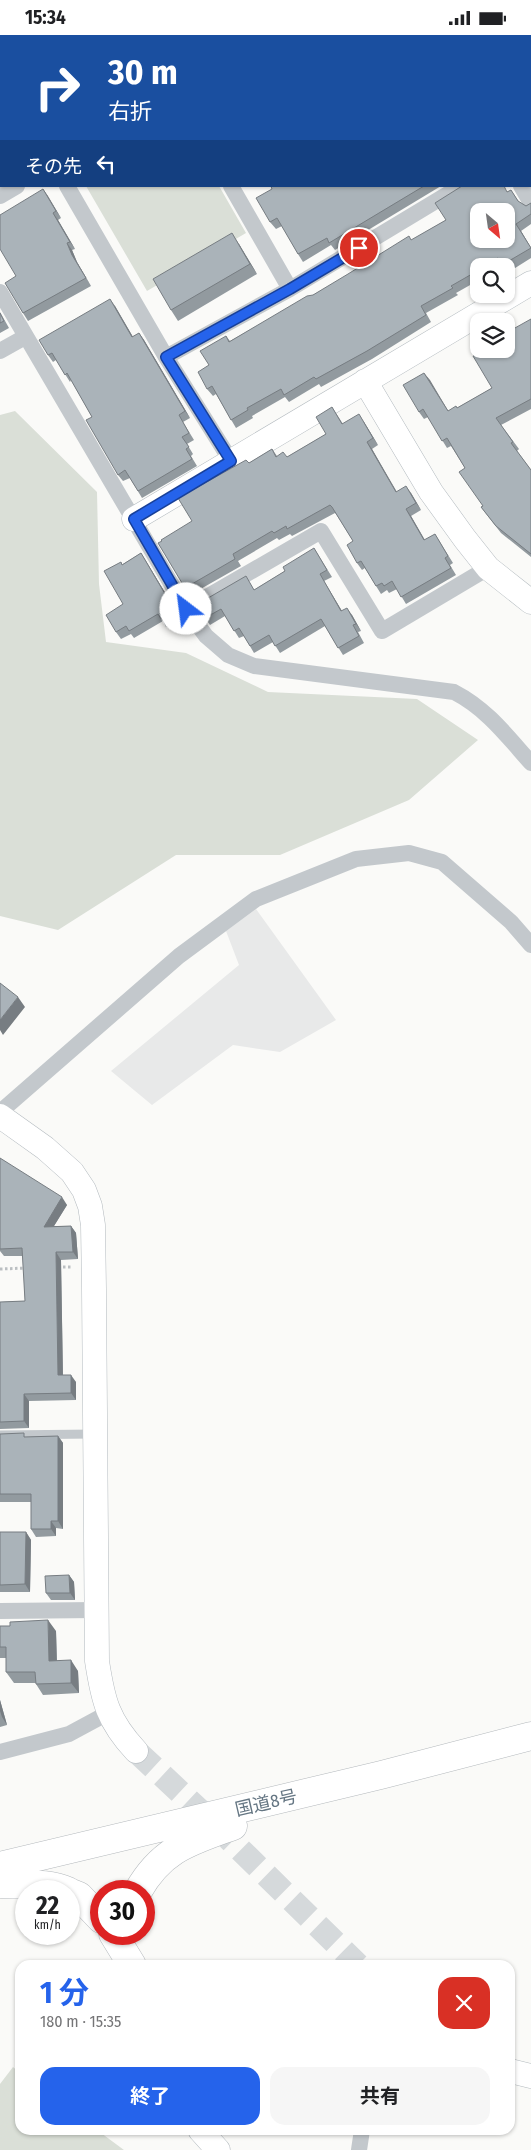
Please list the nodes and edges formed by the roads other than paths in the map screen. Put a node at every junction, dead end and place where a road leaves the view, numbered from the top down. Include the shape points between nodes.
1 (15, 187) edge
2 (68, 187) edge
3 (459, 187) edge
4 (522, 187) edge
5 (236, 188) edge
6 (0, 196) edge
7 (531, 203) edge
8 (531, 283) edge
9 (290, 289) junction
10 (0, 293) edge
11 (25, 337) junction
12 (0, 351) edge
13 (166, 357) junction
14 (365, 381) junction
15 (231, 461) junction
16 (134, 519) junction
17 (488, 568) junction
18 (531, 602) edge
19 (186, 609) junction
20 (531, 763) edge
21 (531, 945) edge
22 (0, 1114) edge
23 (95, 1434) junction
24 (0, 1435) edge
25 (96, 1610) junction
26 (0, 1611) edge
27 (108, 1713) junction
28 (531, 1736) edge
29 (136, 1751) tunnel mouth
30 (0, 1752) edge
31 (381, 1775) junction
32 (0, 1866) edge
33 (144, 1880) edge
34 (0, 1884) edge
35 (15, 1884) edge
36 (80, 1897) edge
37 (90, 1908) edge
38 (120, 1945) edge
39 (132, 1945) edge
40 (129, 1960) edge
41 (132, 1960) edge
42 (515, 2072) edge
43 (531, 2076) edge
44 (204, 2135) edge
45 (361, 2135) edge
46 (218, 2150) edge
47 (358, 2150) edge

1 - 6 street
2 - 13 street
3 - 9 street
4 - 7 street
5 - 9 street
8 - 14 street
9 - 13 street
10 - 11 street
11 - 12 street
11 - 16 street
13 - 15 street
14 - 15 street
14 - 17 street via 431,492
15 - 16 street
16 - 19 street
17 - 18 street
17 - 19 street via 382,631 321,531
19 - 20 street via 220,649 254,666 454,693 474,702
21 - 22 street via 511,922 442,862 409,853 356,859 256,899 179,956
22 - 23 street via 72,1172 90,1206 93,1225
23 - 24 lane
23 - 25 street
25 - 26 street
25 - 27 street via 101,1687
27 - 29 street via 120,1734
27 - 30 street via 69,1734
28 - 31 highway, 国道8号
31 - 32 highway, 国道8号
31 - 33 highway via 191,1841 168,1855
34 - 35 highway
36 - 37 highway
38 - 40 highway
39 - 41 highway
42 - 43 street
44 - 46 street
45 - 47 street

